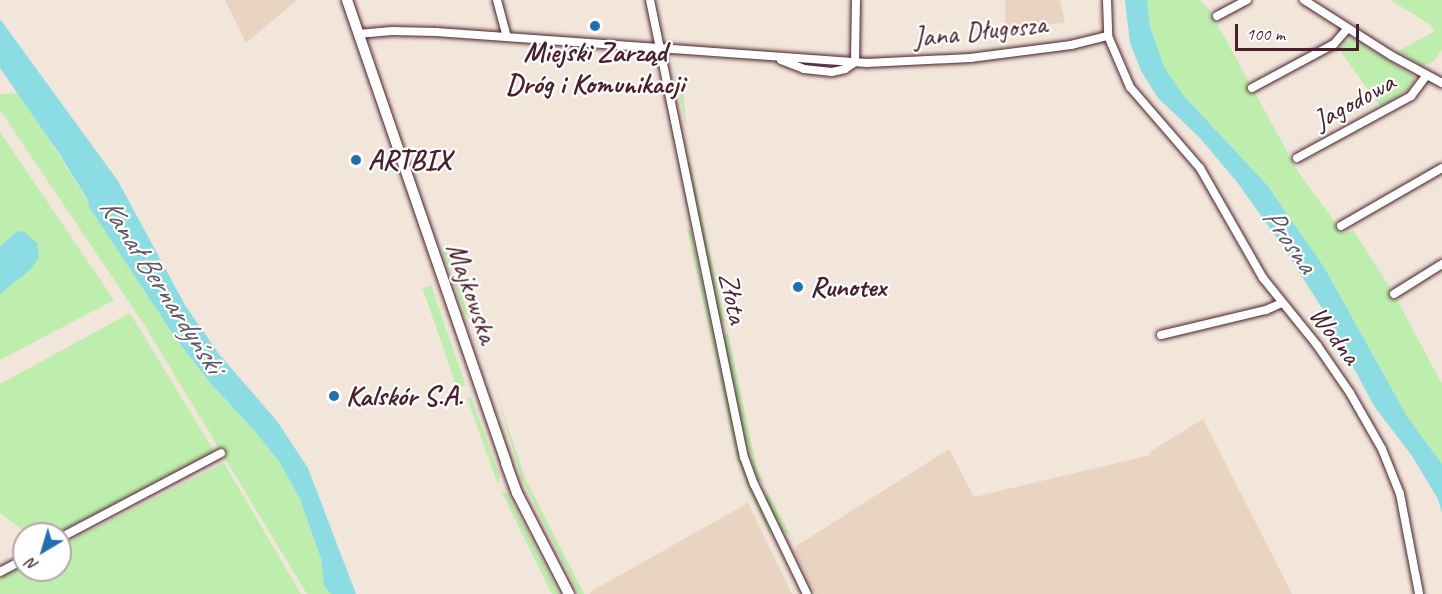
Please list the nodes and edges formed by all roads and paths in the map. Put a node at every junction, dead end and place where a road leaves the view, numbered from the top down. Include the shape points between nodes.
1 (347, 0) edge
2 (497, 0) edge
3 (650, 0) edge
4 (856, 0) edge
5 (1107, 0) edge
6 (1247, 0) edge
7 (1304, 0) edge
8 (1217, 16) dead end
9 (1347, 29) junction
10 (358, 33) junction
11 (1108, 36) junction
12 (507, 37) junction
13 (660, 48) junction
14 (855, 62) junction
15 (1427, 75) junction
16 (1442, 83) edge
17 (1251, 88) dead end
18 (1297, 158) dead end
19 (1442, 168) edge
20 (1341, 225) dead end
21 (1442, 264) edge
22 (1394, 294) dead end
23 (1282, 303) junction
24 (1161, 335) dead end
25 (220, 453) dead end
26 (72, 532) edge
27 (569, 594) edge
28 (807, 594) edge
29 (1419, 594) edge

1 - 10 main road, Majkowska
2 - 12 street
3 - 13 street, Złota
4 - 14 street
5 - 11 street, Wodna
6 - 8 street
7 - 9 street
9 - 15 street
9 - 17 street via 1331,46
10 - 12 street, Jana Długosza via 409,31
10 - 27 main road, Majkowska via 512,480
11 - 14 street, Jana Długosza via 1071,45 970,58
11 - 23 street, Wodna via 1130,87 1200,168 1263,278
12 - 13 street, Jana Długosza
13 - 14 street, Jana Długosza
13 - 28 street, Złota via 744,457
15 - 16 street
15 - 18 street, Jagodowa via 1411,96
19 - 20 street
21 - 22 street
23 - 24 street
23 - 29 street, Wodna via 1350,393 1394,472
25 - 26 street

